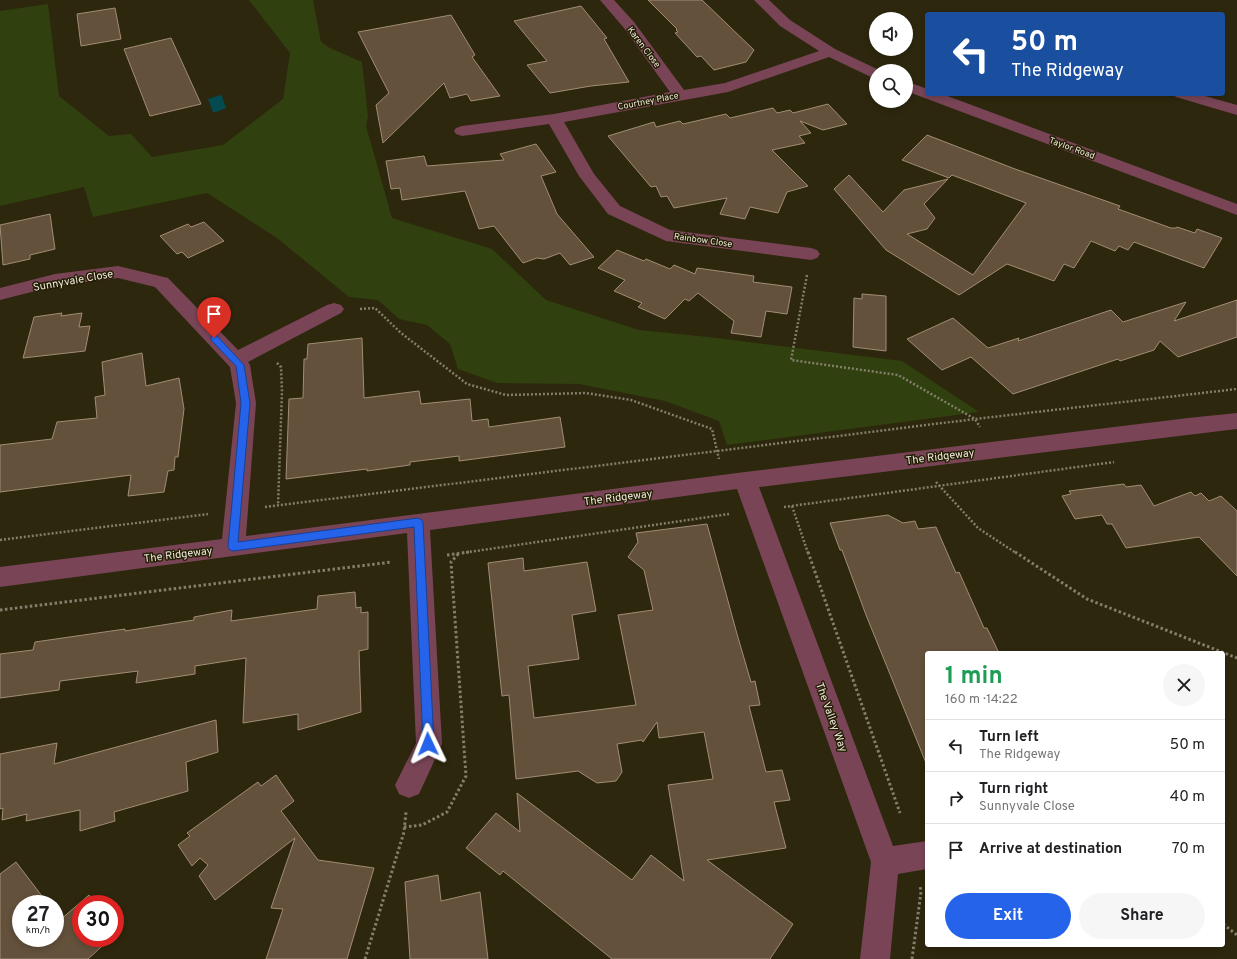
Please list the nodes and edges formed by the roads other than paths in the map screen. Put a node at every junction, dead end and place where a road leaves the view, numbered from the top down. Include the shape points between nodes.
1 (607, 0) edge
2 (761, 0) edge
3 (830, 52) junction
4 (869, 71) edge
5 (913, 89) edge
6 (925, 93) edge
7 (680, 95) junction
8 (933, 96) edge
9 (1188, 96) edge
10 (1237, 110) edge
11 (554, 119) junction
12 (462, 131) dead end
13 (1237, 210) edge
14 (811, 254) road end
15 (0, 294) edge
16 (334, 309) road end
17 (235, 360) junction
18 (1237, 422) edge
19 (735, 482) junction
20 (418, 522) junction
21 (233, 547) junction
22 (0, 577) edge
23 (409, 785) road end
24 (925, 855) edge
25 (885, 862) junction
26 (875, 959) edge

1 - 7 street, Karen Close
2 - 3 street via 784,23
3 - 4 street
3 - 7 street, Courtney Place via 728,87
5 - 6 street, Taylor Road
7 - 11 street, Courtney Place
8 - 13 street, Taylor Road
9 - 10 street
11 - 12 street, Courtney Place
11 - 14 street, Rainbow Close via 587,176 614,210 666,235
15 - 17 street, Sunnyvale Close via 55,280 118,272 161,282
16 - 17 street
17 - 21 street, Sunnyvale Close via 240,365 246,403
18 - 19 street, The Ridgeway
19 - 20 street, The Ridgeway
19 - 25 street, The Valley Way via 756,510
20 - 21 street, The Ridgeway
20 - 23 street via 428,744
21 - 22 street, The Ridgeway
24 - 25 street
25 - 26 street, The Valley Way

